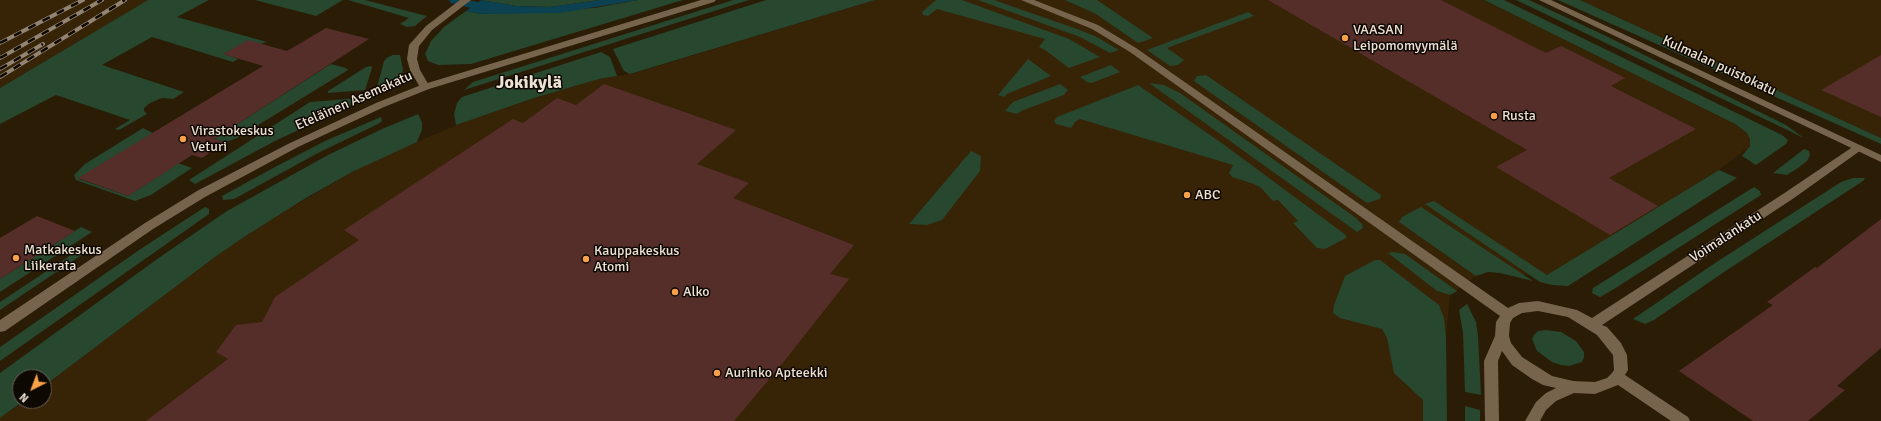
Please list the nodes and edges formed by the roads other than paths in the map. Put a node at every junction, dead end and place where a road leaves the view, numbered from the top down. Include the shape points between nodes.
1 (466, 0) edge
2 (711, 0) edge
3 (1026, 0) edge
4 (1544, 0) edge
5 (425, 87) junction
6 (1858, 148) junction
7 (1881, 159) edge
8 (1508, 315) junction
9 (1593, 324) junction
10 (0, 327) edge
11 (1502, 336) junction
12 (1617, 377) junction
13 (1573, 388) junction
14 (1492, 421) edge
15 (1532, 421) edge
16 (1683, 421) edge

1 - 5 street via 429,28 414,45 412,59
2 - 5 street, Eteläinen Asemakatu
3 - 8 street via 1095,27 1133,50
4 - 6 street, Kulmalan puistokatu
5 - 10 street, Eteläinen Asemakatu via 294,145 201,194 149,226
6 - 7 street, Kulmalan puistokatu
6 - 9 street, Voimalankatu
8 - 9 street via 1519,308 1549,307 1572,313
8 - 11 street via 1503,322
9 - 12 street via 1610,339 1618,351 1621,370
11 - 13 street via 1510,353 1526,368 1548,380
11 - 14 street via 1491,361
12 - 13 street via 1600,387
12 - 16 street
13 - 15 street via 1541,406

